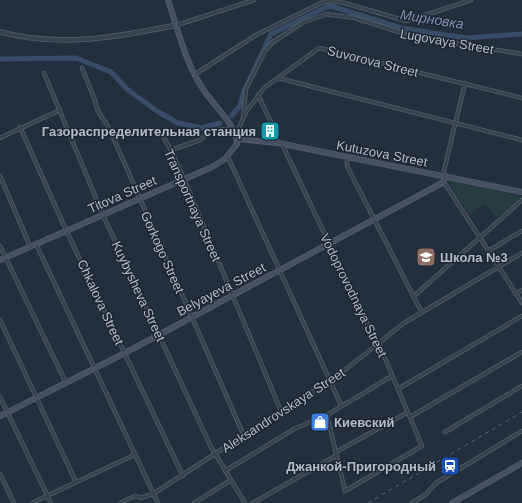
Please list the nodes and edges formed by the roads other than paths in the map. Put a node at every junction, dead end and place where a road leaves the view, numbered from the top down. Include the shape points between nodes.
1 (168, 0) edge
2 (254, 0) edge
3 (471, 0) edge
4 (177, 25) junction
5 (0, 32) edge
6 (522, 54) edge
7 (82, 68) dead end
8 (44, 73) dead end
9 (194, 75) junction
10 (278, 78) junction
11 (465, 83) junction
12 (258, 95) junction
13 (522, 98) edge
14 (60, 110) junction
15 (243, 119) junction
16 (455, 123) junction
17 (20, 127) junction
18 (232, 128) junction
19 (160, 132) dead end
20 (236, 134) junction
21 (0, 138) edge
22 (237, 139) junction
23 (522, 140) edge
24 (280, 144) junction
25 (171, 150) junction
26 (228, 157) junction
27 (347, 157) junction
28 (443, 175) junction
29 (0, 176) edge
30 (183, 179) junction
31 (444, 182) junction
32 (522, 192) edge
33 (140, 198) junction
34 (522, 200) edge
35 (103, 215) junction
36 (375, 219) junction
37 (66, 230) junction
38 (522, 231) edge
39 (480, 238) junction
40 (33, 244) junction
41 (329, 244) junction
42 (0, 246) edge
43 (488, 251) junction
44 (522, 253) edge
45 (2, 259) edge
46 (499, 267) junction
47 (279, 270) junction
48 (522, 290) edge
49 (516, 294) junction
50 (232, 296) junction
51 (414, 296) junction
52 (522, 303) edge
53 (421, 311) junction
54 (522, 316) edge
55 (192, 317) junction
56 (0, 320) edge
57 (159, 334) junction
58 (378, 344) junction
59 (522, 352) edge
60 (125, 353) junction
61 (94, 368) junction
62 (392, 376) junction
63 (331, 381) junction
64 (66, 383) junction
65 (522, 386) edge
66 (398, 389) junction
67 (0, 397) edge
68 (37, 399) junction
69 (341, 405) junction
70 (281, 411) junction
71 (7, 412) junction
72 (408, 412) junction
73 (327, 415) junction
74 (0, 416) edge
75 (410, 417) junction
76 (522, 431) edge
77 (445, 432) dead end
78 (244, 436) junction
79 (336, 454) junction
80 (134, 455) junction
81 (215, 455) junction
82 (522, 463) edge
83 (225, 471) junction
84 (0, 474) edge
85 (183, 476) junction
86 (231, 480) junction
87 (76, 482) junction
88 (153, 494) junction
89 (47, 496) junction
90 (14, 503) edge
91 (32, 503) edge
92 (51, 503) edge
93 (120, 503) edge
94 (158, 503) edge
95 (194, 503) edge
96 (245, 503) edge
97 (253, 503) edge
98 (412, 503) edge
99 (452, 503) edge

1 - 4 main road
2 - 4 street
3 - 9 street via 407,21 344,3 323,2 256,35
4 - 5 street via 82,41
4 - 9 main road
6 - 15 street, Lugovaya Street via 415,37 355,18 326,14 302,23 273,42 265,51 246,89
7 - 33 street, Gorkogo Street via 98,111 109,128
8 - 14 street, Kuybysheva Street
9 - 18 main road
10 - 11 street, Suvorova Street via 319,48
10 - 12 street, Suvorova Street
10 - 16 street
11 - 13 street, Suvorova Street
11 - 16 street
12 - 15 street, Suvorova Street
12 - 24 street, Vodoprovodnaya Street
14 - 17 street
14 - 35 street, Kuybysheva Street
15 - 20 street, Suvorova Street
16 - 23 street
16 - 28 street
17 - 21 street
17 - 37 street, Chkalova Street
18 - 20 main road
18 - 25 street via 220,129 200,140
19 - 25 street, Transportnaya Street
20 - 22 main road
22 - 24 main road, Kutuzova Street
22 - 26 main road via 237,144
24 - 27 main road, Kutuzova Street
24 - 41 street, Vodoprovodnaya Street
25 - 30 street, Transportnaya Street
26 - 30 main road, Titova Street
26 - 47 street
27 - 28 main road, Kutuzova Street
27 - 36 street via 347,166
28 - 31 main road
28 - 32 main road, Kutuzova Street
29 - 40 street
30 - 33 main road, Titova Street
30 - 50 street, Transportnaya Street
31 - 36 main road, Belyayeva Street
31 - 39 street
33 - 35 main road, Titova Street
33 - 55 street, Gorkogo Street
34 - 39 street
35 - 37 main road, Titova Street
35 - 57 street, Kuybysheva Street
36 - 41 main road, Belyayeva Street
36 - 51 street
37 - 40 main road, Titova Street
37 - 60 street, Chkalova Street
38 - 43 street
39 - 43 street
39 - 51 street
40 - 45 main road, Titova Street
40 - 61 street
41 - 47 main road, Belyayeva Street
41 - 58 street, Vodoprovodnaya Street
42 - 45 street
43 - 46 street
44 - 46 street, Aleksandrovskaya Street
45 - 64 street
46 - 49 street
46 - 53 street, Aleksandrovskaya Street
47 - 50 main road, Belyayeva Street
47 - 63 street
48 - 49 street
49 - 52 street
50 - 55 main road, Belyayeva Street
50 - 70 street, Transportnaya Street
51 - 53 street
53 - 58 street, Aleksandrovskaya Street
54 - 66 street
55 - 57 main road, Belyayeva Street
55 - 78 street, Gorkogo Street
56 - 68 street
57 - 60 main road, Belyayeva Street
57 - 81 street, Kuybysheva Street
58 - 62 street, Vodoprovodnaya Street
58 - 63 street, Aleksandrovskaya Street
59 - 75 street
60 - 61 main road, Belyayeva Street
60 - 85 street, Chkalova Street
61 - 64 main road, Belyayeva Street
61 - 80 street
62 - 66 street, Vodoprovodnaya Street
62 - 69 street
63 - 69 street
63 - 70 street, Aleksandrovskaya Street
64 - 68 main road, Belyayeva Street
65 - 77 street
66 - 72 street, Vodoprovodnaya Street
67 - 71 street
68 - 71 main road, Belyayeva Street
68 - 87 street
69 - 73 street
70 - 78 street, Aleksandrovskaya Street
71 - 74 main road, Belyayeva Street
71 - 89 street
72 - 75 street, Vodoprovodnaya Street
72 - 79 street
73 - 79 street
73 - 83 street via 294,429
75 - 79 street, Vodoprovodnaya Street via 422,446 345,490
76 - 98 street via 436,483 425,495
78 - 81 street, Aleksandrovskaya Street
79 - 97 street
80 - 87 street
80 - 88 street
81 - 83 street, Kuybysheva Street
81 - 85 street, Aleksandrovskaya Street
82 - 99 main road
83 - 86 street, Kuybysheva Street
84 - 90 street
85 - 88 street, Aleksandrovskaya Street
86 - 95 street
86 - 96 street, Kuybysheva Street
87 - 89 street
88 - 93 street, Aleksandrovskaya Street via 141,498 135,496
88 - 94 street
89 - 91 street
89 - 92 street

